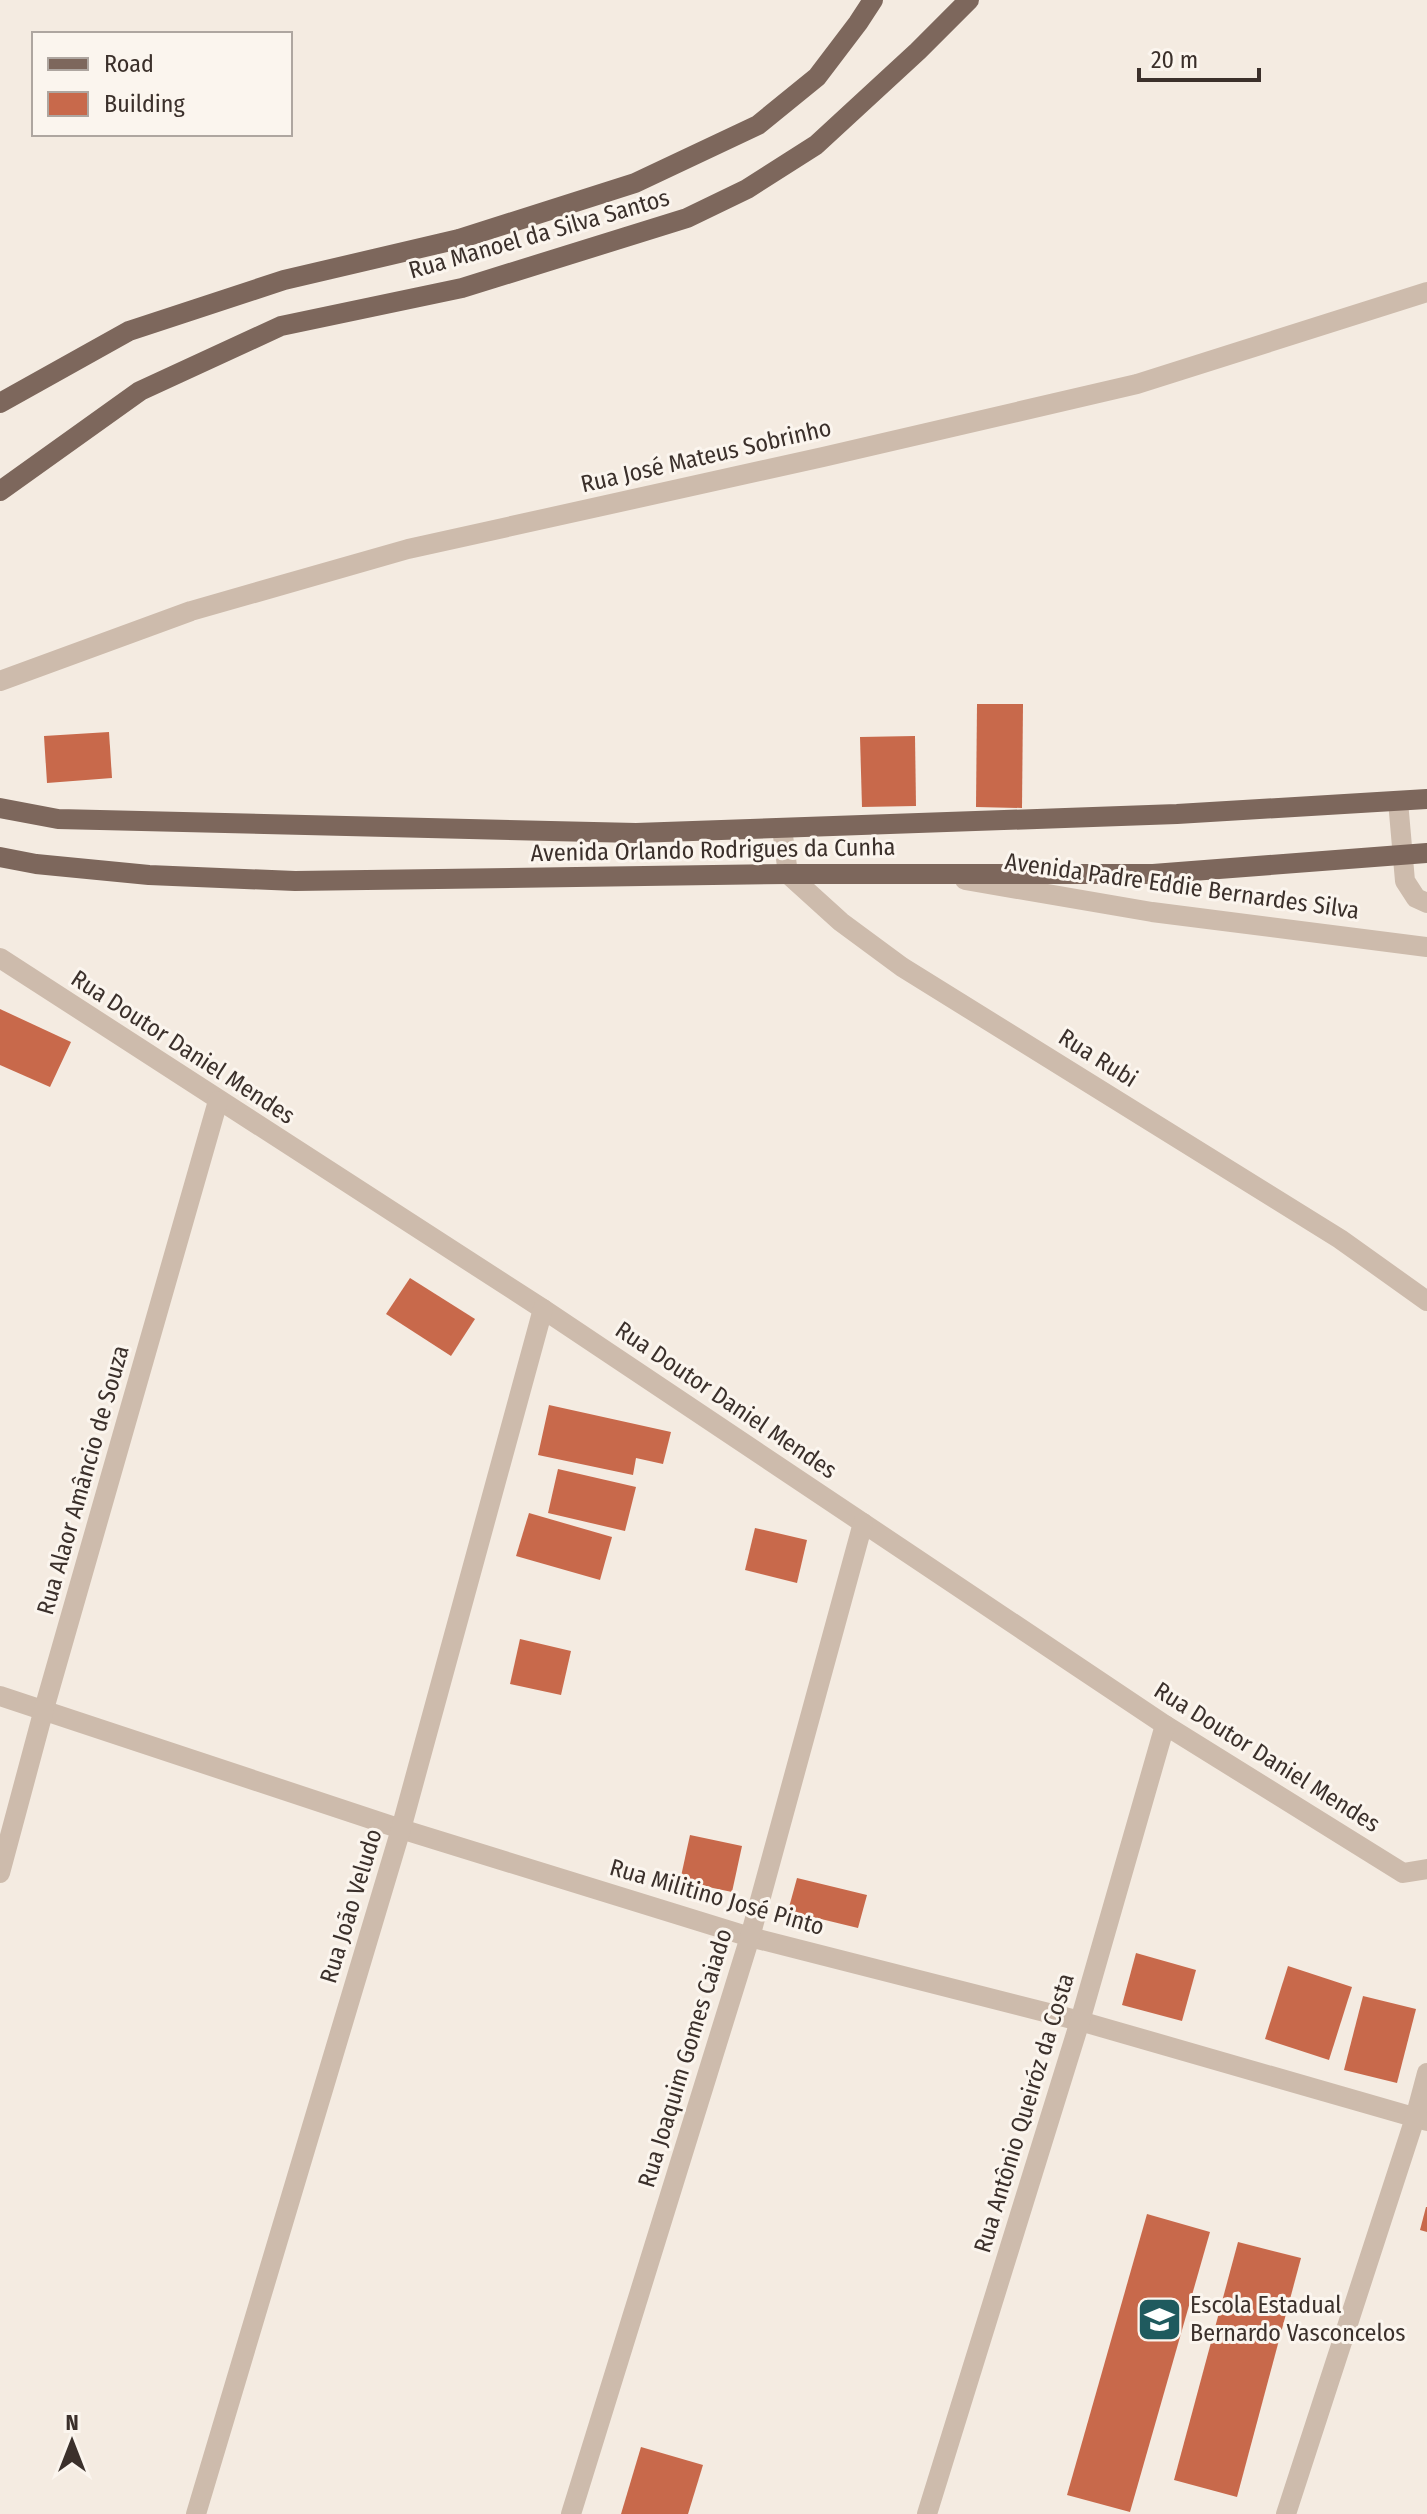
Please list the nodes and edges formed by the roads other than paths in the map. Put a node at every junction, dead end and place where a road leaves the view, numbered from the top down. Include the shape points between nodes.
1 (873, 0) edge
2 (969, 0) edge
3 (1427, 292) edge
4 (0, 403) edge
5 (0, 491) edge
6 (0, 681) edge
7 (1427, 799) edge
8 (1398, 801) junction
9 (0, 808) edge
10 (782, 828) junction
11 (1427, 853) edge
12 (1402, 854) junction
13 (0, 857) edge
14 (788, 874) junction
15 (930, 874) junction
16 (1427, 903) edge
17 (1427, 947) edge
18 (0, 958) edge
19 (218, 1101) junction
20 (1427, 1301) edge
21 (543, 1309) junction
22 (863, 1523) junction
23 (0, 1696) edge
24 (44, 1709) junction
25 (1165, 1725) junction
26 (401, 1829) junction
27 (1427, 1869) edge
28 (0, 1873) edge
29 (750, 1937) junction
30 (1080, 2021) junction
31 (1427, 2073) edge
32 (1421, 2120) edge
33 (196, 2514) edge
34 (571, 2514) edge
35 (927, 2514) edge
36 (1286, 2514) edge

1 - 4 main road, Rua Manoel da Silva Santos via 817,77 758,125 635,183 459,239 284,280 129,331
2 - 5 main road, Rua Manoel da Silva Santos via 816,145 747,189 687,218 462,288 281,326 140,391
3 - 6 street, Rua José Mateus Sobrinho via 1137,384 408,549 191,611
7 - 8 main road, Avenida Orlando Rodrigues da Cunha
8 - 10 main road, Avenida Orlando Rodrigues da Cunha
8 - 12 street
9 - 10 main road, Avenida Orlando Rodrigues da Cunha via 58,819 636,833
10 - 14 street
11 - 12 main road, Avenida Orlando Rodrigues da Cunha
12 - 15 main road, Avenida Orlando Rodrigues da Cunha via 1153,874
12 - 16 street via 1405,881 1416,898
13 - 14 main road, Avenida Orlando Rodrigues da Cunha via 149,875 295,881
14 - 15 main road, Avenida Orlando Rodrigues da Cunha
14 - 20 street, Rua Rubi via 902,967 1327,1230
15 - 17 street, Avenida Padre Eddie Bernardes Silva via 1152,912
18 - 19 street, Rua Doutor Daniel Mendes
19 - 21 street, Rua Doutor Daniel Mendes
19 - 24 street, Rua Alaor Amâncio de Souza
21 - 22 street, Rua Doutor Daniel Mendes
21 - 26 street, Rua João Veludo
22 - 25 street, Rua Doutor Daniel Mendes
22 - 29 street, Rua Joaquim Gomes Caiado
23 - 24 street, Rua Militino José Pinto
24 - 26 street, Rua Militino José Pinto
24 - 28 street, Rua Alaor Amâncio de Souza
25 - 27 street, Rua Doutor Daniel Mendes via 1403,1873
25 - 30 street, Rua Antônio Queiróz da Costa
26 - 29 street, Rua Militino José Pinto
26 - 33 street, Rua João Veludo
29 - 30 street, Rua Militino José Pinto
29 - 34 street, Rua Joaquim Gomes Caiado
30 - 32 street, Rua Militino José Pinto
30 - 35 street, Rua Antônio Queiróz da Costa
31 - 32 street
32 - 36 street

